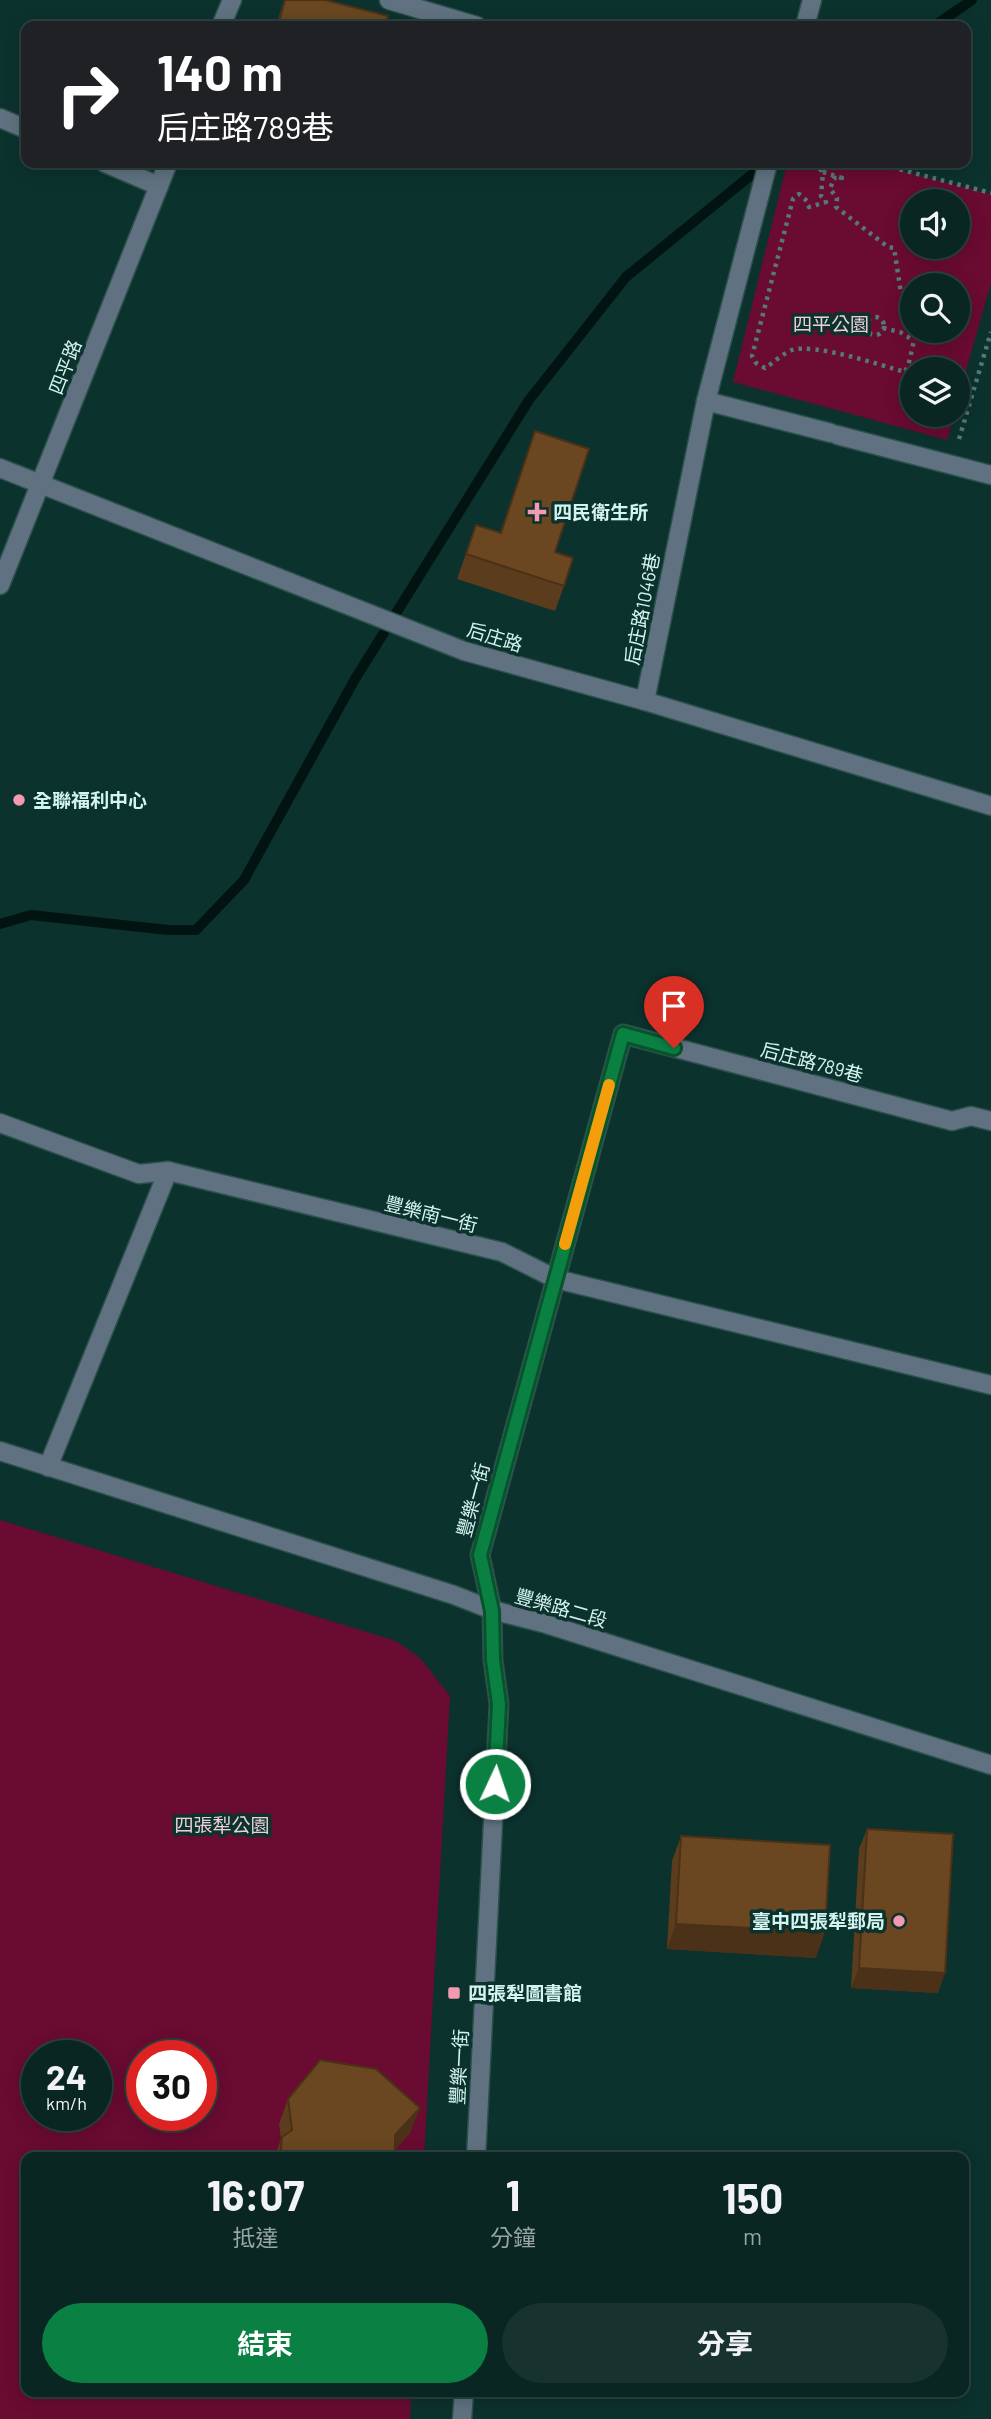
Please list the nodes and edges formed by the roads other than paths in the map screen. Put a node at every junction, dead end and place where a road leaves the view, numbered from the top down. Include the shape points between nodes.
1 (232, 0) edge
2 (389, 0) edge
3 (812, 0) edge
4 (223, 21) edge
5 (460, 21) edge
6 (806, 21) edge
7 (0, 118) edge
8 (21, 127) edge
9 (117, 168) edge
10 (165, 168) edge
11 (767, 168) edge
12 (159, 186) junction
13 (706, 401) junction
14 (0, 468) edge
15 (991, 475) edge
16 (41, 484) junction
17 (0, 586) edge
18 (645, 701) junction
19 (991, 806) edge
20 (623, 1034) joint
21 (991, 1121) edge
22 (0, 1123) edge
23 (168, 1171) junction
24 (556, 1279) junction
25 (991, 1385) edge
26 (0, 1451) edge
27 (48, 1467) junction
28 (492, 1611) junction
29 (991, 1765) edge
30 (476, 2152) edge
31 (464, 2397) edge
32 (462, 2419) edge

1 - 4 street
2 - 5 street
3 - 6 street
7 - 8 street
9 - 12 street
10 - 12 street, 四平路
11 - 13 street, 后庄路1046巷
12 - 16 street, 四平路
13 - 15 street
13 - 18 street, 后庄路1046巷
14 - 16 street, 后庄路
16 - 17 street, 四平路
16 - 18 street, 后庄路 via 464,651
18 - 19 street, 后庄路
20 - 21 street, 后庄路789巷 via 952,1121 971,1116
20 - 24 street, 豐樂一街
22 - 23 street, 豐樂南一街 via 139,1174
23 - 24 street, 豐樂南一街 via 502,1252
23 - 27 street
24 - 25 street, 豐樂南一街
24 - 28 street, 豐樂一街 via 480,1555
26 - 27 street, 豐樂路二段
27 - 28 street, 豐樂路二段
28 - 29 street, 豐樂路二段 via 543,1623
28 - 30 street, 豐樂一街 via 499,1704
31 - 32 street

